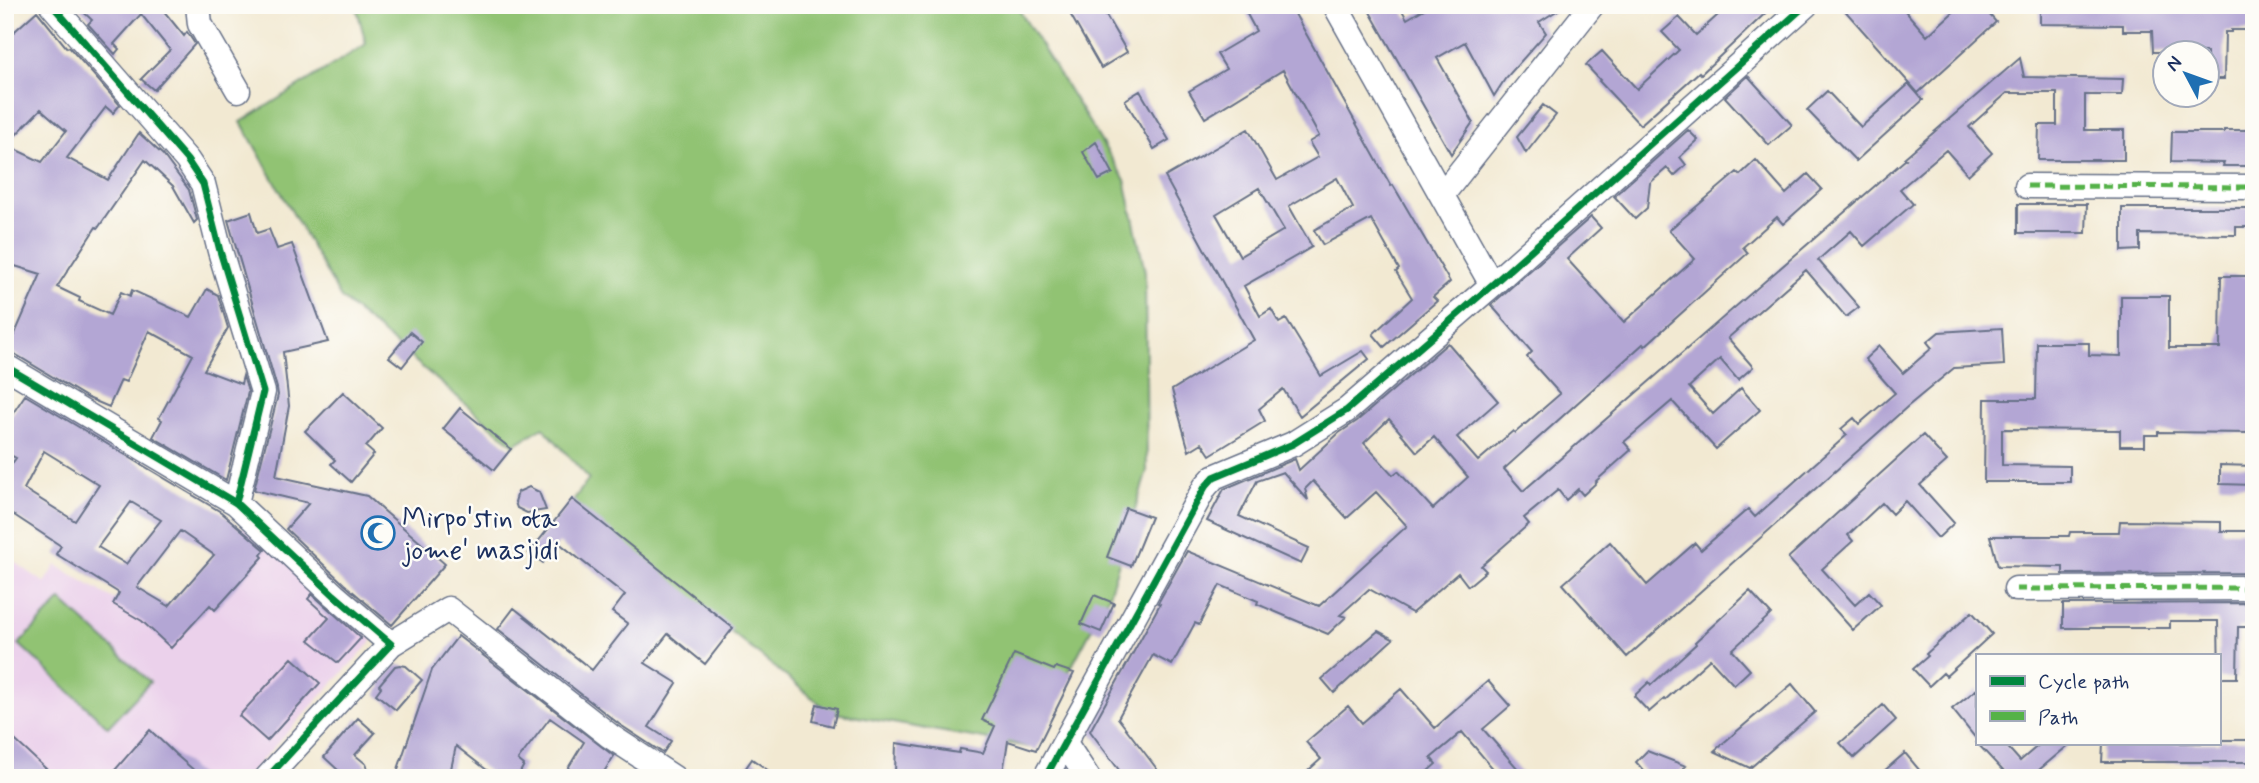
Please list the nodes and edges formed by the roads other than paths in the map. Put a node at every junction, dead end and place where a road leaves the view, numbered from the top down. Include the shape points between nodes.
1 (52, 5) edge
2 (198, 5) edge
3 (1335, 5) edge
4 (1806, 5) edge
5 (1585, 8) edge
6 (238, 90) dead end
7 (2027, 186) dead end
8 (2254, 187) edge
9 (1442, 195) junction
10 (1492, 285) junction
11 (5, 366) edge
12 (236, 503) junction
13 (2254, 588) edge
14 (2017, 589) dead end
15 (391, 644) junction
16 (1065, 743) junction
17 (267, 778) edge
18 (674, 778) edge
19 (1045, 778) edge
20 (1088, 778) edge

1 - 12 street via 203,184 263,392
2 - 6 street via 200,24
3 - 9 street
4 - 10 street
5 - 9 street
7 - 8 street
9 - 10 street
10 - 16 street via 1346,410 1293,444 1213,477
11 - 12 street
12 - 15 street
13 - 14 street
15 - 17 street
15 - 18 street via 448,609 610,736
16 - 19 street
16 - 20 street

